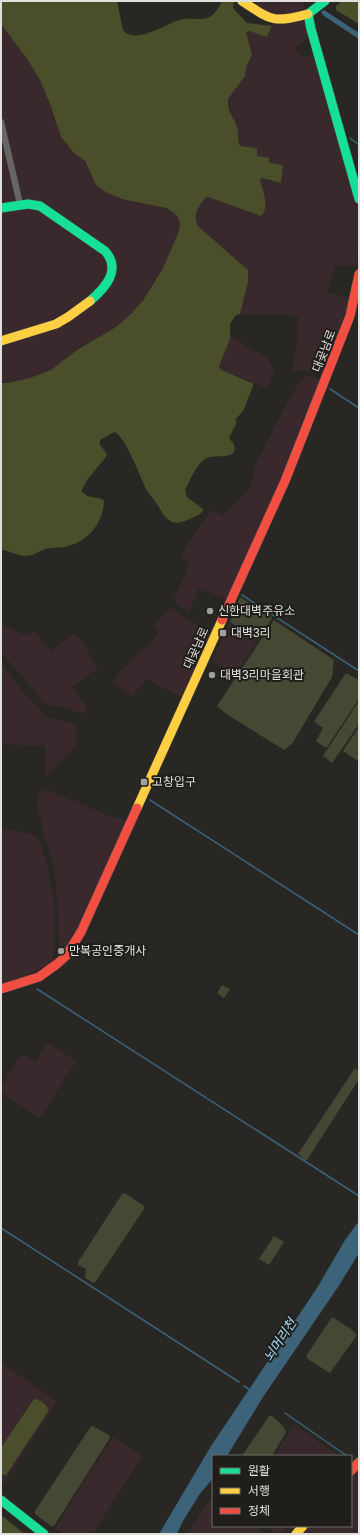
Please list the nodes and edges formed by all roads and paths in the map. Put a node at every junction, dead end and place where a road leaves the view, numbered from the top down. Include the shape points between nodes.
1 (242, 1) edge
2 (324, 1) edge
3 (308, 14) junction
4 (1, 122) edge
5 (359, 199) edge
6 (20, 204) junction
7 (1, 208) edge
8 (359, 274) edge
9 (1, 341) edge
10 (1, 989) edge
11 (359, 1462) edge
12 (352, 1470) edge
13 (1, 1500) edge
14 (44, 1534) edge

1 - 3 street via 276,20
2 - 3 street
3 - 5 street via 318,60
4 - 6 street
6 - 7 street
6 - 9 street via 40,206 100,247 109,256 112,271 109,281 102,290 62,321
8 - 10 street, 대곶남로 via 350,316 285,481 81,932 64,958 49,972
11 - 12 street
13 - 14 street

